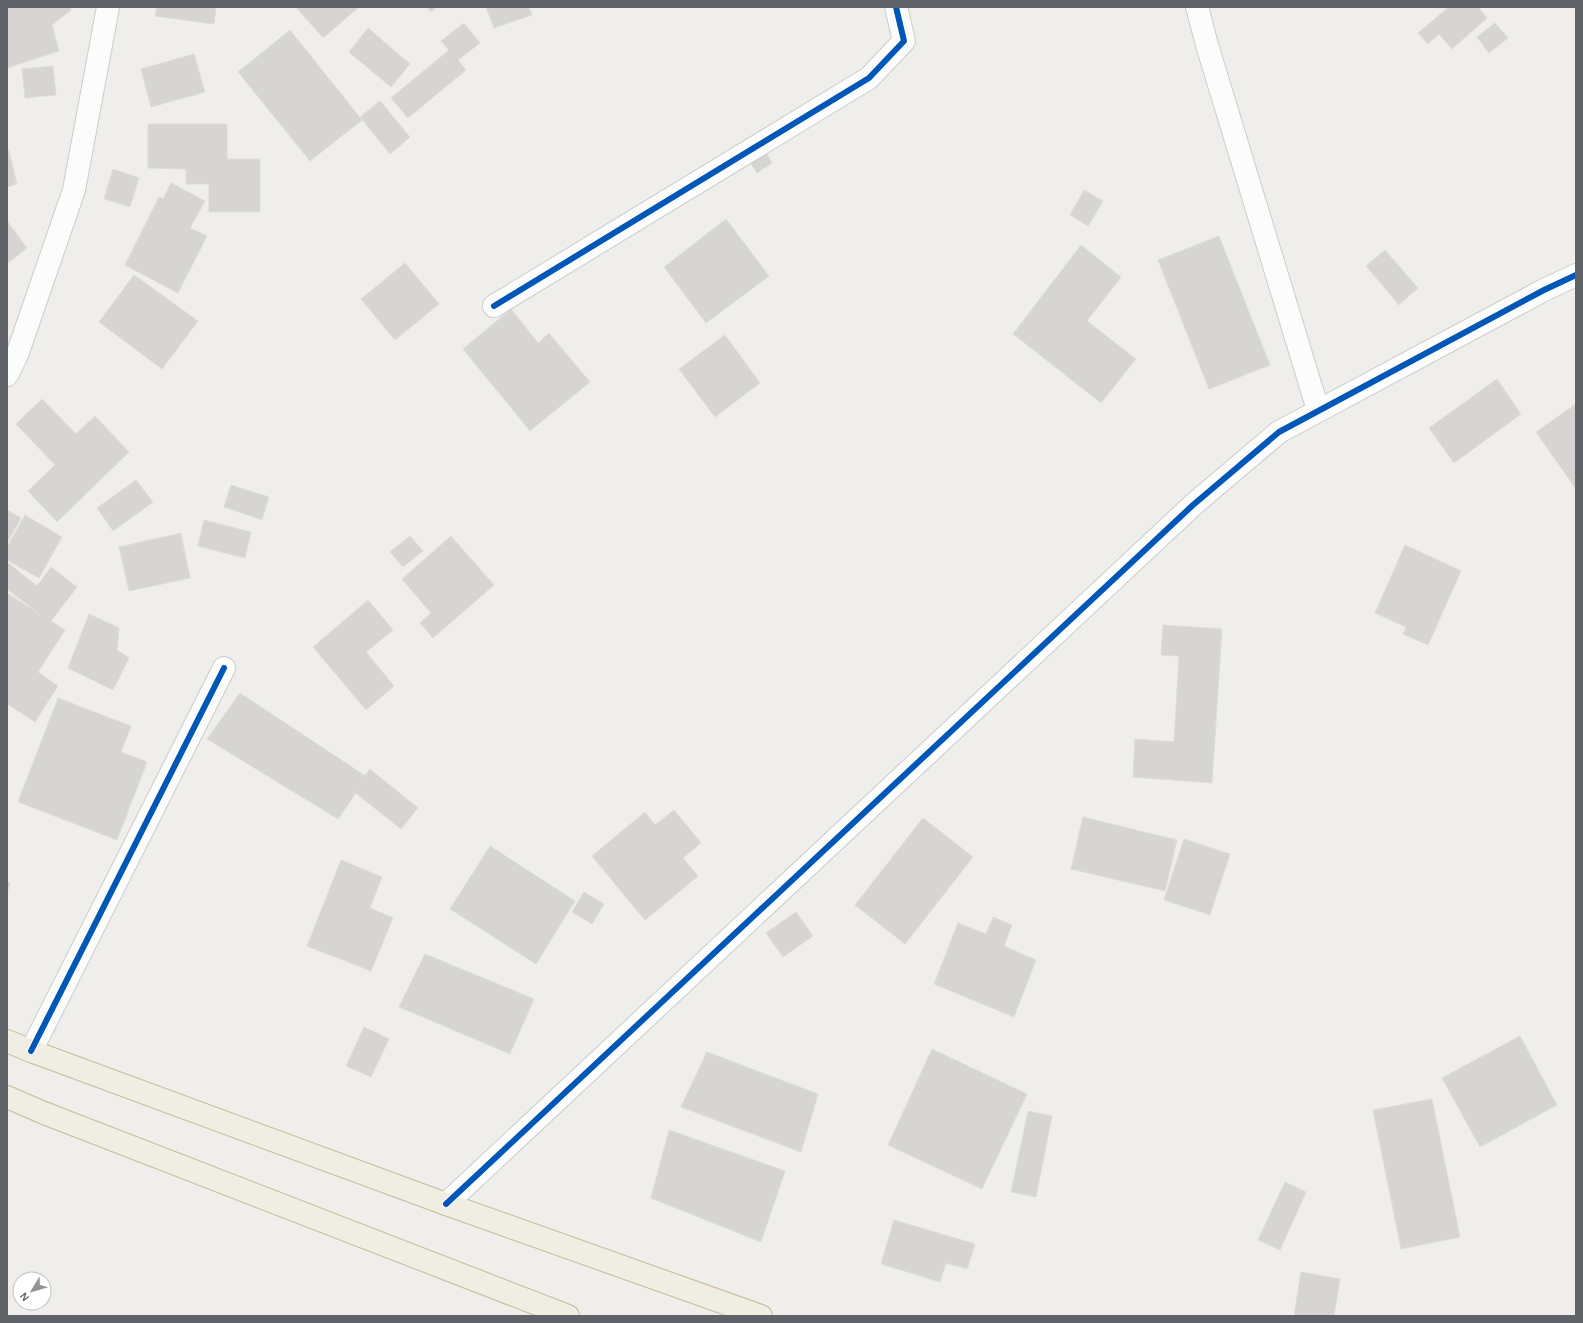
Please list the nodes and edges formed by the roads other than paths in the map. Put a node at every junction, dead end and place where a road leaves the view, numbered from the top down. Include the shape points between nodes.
1 (108, 7) edge
2 (896, 7) edge
3 (1197, 7) edge
4 (1576, 275) edge
5 (494, 306) dead end
6 (7, 375) edge
7 (1318, 410) junction
8 (224, 668) dead end
9 (7, 1041) edge
10 (31, 1051) junction
11 (7, 1097) edge
12 (446, 1204) junction
13 (568, 1316) edge
14 (761, 1316) edge

1 - 6 street via 74,190 17,355
2 - 5 street via 904,41 869,78
3 - 7 street
4 - 7 street
7 - 12 street via 1279,432 1193,504
8 - 10 street
9 - 10 highway
10 - 12 highway
11 - 13 highway
12 - 14 highway

